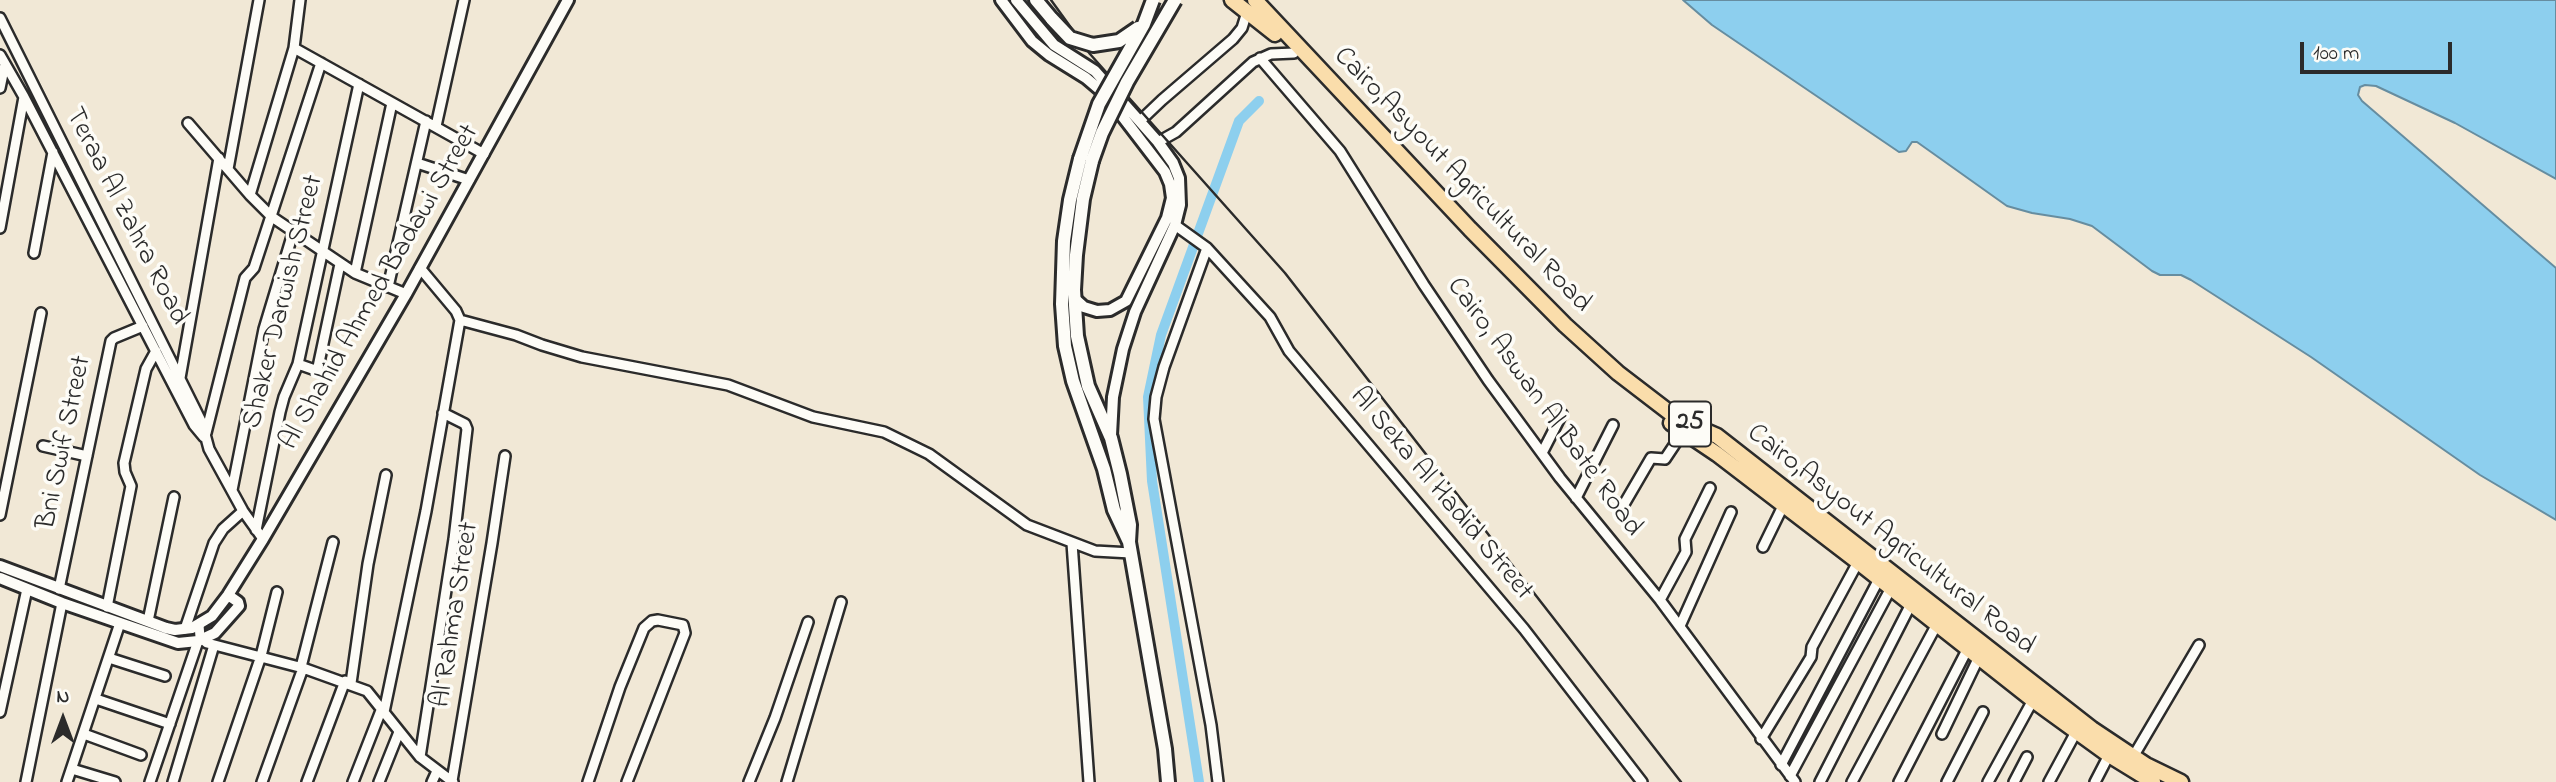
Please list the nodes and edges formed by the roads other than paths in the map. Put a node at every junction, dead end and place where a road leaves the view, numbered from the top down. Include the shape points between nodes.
1 (259, 0) edge
2 (300, 0) edge
3 (464, 0) edge
4 (568, 0) edge
5 (1001, 0) edge
6 (1016, 0) edge
7 (1036, 0) edge
8 (1153, 0) edge
9 (1175, 0) edge
10 (1232, 0) edge
11 (1251, 6) edge
12 (0, 18) edge
13 (1144, 24) junction
14 (294, 48) junction
15 (1294, 53) junction
16 (1260, 58) junction
17 (2, 60) edge
18 (321, 63) junction
19 (359, 84) junction
20 (0, 88) edge
21 (24, 97) junction
22 (392, 103) junction
23 (426, 121) junction
24 (1140, 121) junction
25 (188, 122) dead end
26 (436, 126) junction
27 (1158, 142) junction
28 (52, 152) junction
29 (484, 154) junction
30 (219, 158) junction
31 (1086, 160) junction
32 (417, 163) junction
33 (228, 169) junction
34 (469, 180) junction
35 (250, 195) junction
36 (272, 217) junction
37 (1175, 226) junction
38 (0, 228) edge
39 (293, 233) junction
40 (1204, 245) junction
41 (322, 252) junction
42 (34, 253) dead end
43 (340, 264) junction
44 (420, 268) junction
45 (355, 273) junction
46 (388, 287) junction
47 (406, 294) junction
48 (1074, 298) junction
49 (41, 313) dead end
50 (142, 313) junction
51 (460, 320) junction
52 (143, 326) junction
53 (156, 351) junction
54 (298, 364) junction
55 (180, 377) junction
56 (443, 413) junction
57 (1562, 414) dead end
58 (1613, 425) dead end
59 (1683, 432) junction
60 (205, 438) junction
61 (1111, 438) junction
62 (43, 446) dead end
63 (1542, 453) junction
64 (87, 456) junction
65 (505, 456) dead end
66 (386, 475) dead end
67 (1710, 488) dead end
68 (232, 490) junction
69 (174, 497) dead end
70 (1576, 498) junction
71 (1623, 506) dead end
72 (1783, 506) junction
73 (243, 511) junction
74 (1731, 512) dead end
75 (0, 515) edge
76 (260, 535) junction
77 (333, 542) dead end
78 (1072, 543) junction
79 (1763, 547) dead end
80 (1130, 548) junction
81 (1858, 562) junction
82 (0, 566) edge
83 (0, 578) edge
84 (1879, 579) junction
85 (1891, 588) junction
86 (27, 589) junction
87 (59, 589) junction
88 (277, 592) dead end
89 (228, 595) junction
90 (1660, 600) junction
91 (841, 602) dead end
92 (62, 603) junction
93 (1911, 604) junction
94 (107, 607) junction
95 (148, 621) junction
96 (808, 622) dead end
97 (120, 624) junction
98 (1937, 624) junction
99 (199, 625) junction
100 (1680, 626) junction
101 (185, 629) junction
102 (200, 641) junction
103 (214, 645) junction
104 (2199, 645) dead end
105 (1973, 652) junction
106 (261, 656) junction
107 (109, 659) junction
108 (302, 668) junction
109 (165, 676) dead end
110 (348, 682) junction
111 (96, 699) junction
112 (2033, 700) junction
113 (383, 710) junction
114 (0, 712) edge
115 (1983, 712) dead end
116 (170, 724) junction
117 (399, 732) junction
118 (2076, 732) junction
119 (1942, 733) dead end
120 (84, 734) junction
121 (1761, 739) junction
122 (141, 755) dead end
123 (2109, 755) junction
124 (420, 757) junction
125 (2027, 757) dead end
126 (2133, 757) junction
127 (1781, 765) junction
128 (72, 769) junction
129 (437, 771) junction
130 (1792, 779) edge
131 (2142, 779) edge
132 (26, 782) edge
133 (67, 782) edge
134 (115, 782) edge
135 (150, 782) edge
136 (173, 782) edge
137 (219, 782) edge
138 (262, 782) edge
139 (307, 782) edge
140 (353, 782) edge
141 (379, 782) edge
142 (432, 782) edge
143 (453, 782) edge
144 (588, 782) edge
145 (627, 782) edge
146 (749, 782) edge
147 (787, 782) edge
148 (1089, 782) edge
149 (1168, 782) edge
150 (1218, 782) edge
151 (1642, 782) edge
152 (1820, 782) edge
153 (1852, 782) edge
154 (1899, 782) edge
155 (1947, 782) edge
156 (1988, 782) edge
157 (2014, 782) edge
158 (2049, 782) edge
159 (2095, 782) edge
160 (2181, 782) edge

1 - 33 street
2 - 14 street
3 - 26 street
4 - 29 street, Al Shahid Ahmed Badawi Street
5 - 48 street via 1032,41 1106,95 1170,184 1170,212 1126,301 1111,310 1097,311
6 - 24 street via 1044,37 1094,71
7 - 13 main road, bridge via 1070,38 1093,45 1119,41
8 - 13 main road, bridge
9 - 31 main road, bridge
10 - 11 highway, Cairo,Asyout Agricultural Road / 25
11 - 15 highway, Cairo,Asyout Agricultural Road / 25
11 - 24 street via 1239,33
11 - 126 highway, Cairo,Asyout Agricultural Road / 25 via 1565,325 1618,373 1678,419 1717,436
12 - 50 street, Teraa Al Zahra Road
13 - 31 main road, bridge via 1099,104
14 - 18 street
14 - 35 street
15 - 16 street
15 - 59 highway, Cairo,Asyout Agricultural Road / 25 via 1548,319
16 - 27 street
16 - 63 street, Cairo, Aswan Al Bate' Road via 1340,151 1458,336
17 - 20 street
17 - 21 street, Teraa Al Zahra Road
18 - 19 street
18 - 36 street
19 - 22 street
19 - 41 street, Shaker Darwish Street
21 - 28 street, Teraa Al Zahra Road
21 - 38 street
22 - 23 street
22 - 45 street
23 - 26 street
23 - 32 street
24 - 27 street
25 - 30 street
26 - 29 street
27 - 37 street via 1179,178
28 - 42 street
28 - 50 street, Teraa Al Zahra Road
29 - 34 street, Al Shahid Ahmed Badawi Street
30 - 33 street
30 - 55 street
31 - 48 main road
31 - 80 main road via 1069,210 1063,262 1065,346 1114,510
32 - 34 street
32 - 46 street
33 - 35 street
34 - 44 street, Al Shahid Ahmed Badawi Street
35 - 36 street
36 - 39 street
36 - 60 street via 254,268 245,278
37 - 40 street, Al Seka Al Hadid Street
37 - 61 street via 1122,349
39 - 41 street
39 - 68 street via 264,330
40 - 150 street via 1164,367 1154,419
40 - 151 street, Al Seka Al Hadid Street via 1270,317 1286,347 1524,629
41 - 43 street
41 - 54 street, Shaker Darwish Street
43 - 45 street
43 - 54 street via 318,367
44 - 47 street, Al Shahid Ahmed Badawi Street
44 - 51 street
45 - 46 street
46 - 47 street
47 - 76 street, Al Shahid Ahmed Badawi Street
48 - 61 main road via 1082,367
49 - 75 street
50 - 52 street, Teraa Al Zahra Road
50 - 55 street, Teraa Al Zahra Road
51 - 56 street
51 - 78 street via 582,357 728,385 813,418 884,432 929,454 1027,525
52 - 53 street, Teraa Al Zahra Road
52 - 64 street, Bni Swif Street via 111,341
53 - 60 street, Teraa Al Zahra Road
53 - 94 street via 146,369 124,463 131,486
54 - 76 street, Shaker Darwish Street via 284,397
55 - 60 street, Teraa Al Zahra Road
56 - 113 street
56 - 124 street via 467,429
57 - 63 street
58 - 70 street
59 - 71 street via 1665,459 1651,458
59 - 72 highway, Cairo,Asyout Agricultural Road / 25
60 - 68 street, Teraa Al Zahra Road
61 - 80 main road via 1130,525
62 - 64 street
63 - 70 street, Cairo, Aswan Al Bate' Road
64 - 87 street, Bni Swif Street
65 - 143 street, Al Rahma Street
66 - 110 street
67 - 90 street via 1685,540 1686,552
68 - 73 street, Teraa Al Zahra Road
69 - 95 street
70 - 90 street, Cairo, Aswan Al Bate' Road
72 - 79 street
72 - 81 highway, Cairo,Asyout Agricultural Road / 25
73 - 76 street, Teraa Al Zahra Road
73 - 101 street via 214,543
74 - 100 street
76 - 89 street, Al Shahid Ahmed Badawi Street
77 - 108 street
78 - 80 street via 1095,551
78 - 148 street
80 - 149 main road
81 - 84 highway, Cairo,Asyout Agricultural Road / 25
81 - 121 street via 1812,647 1811,657
82 - 87 street, Al Shahid Ahmed Badawi Street
83 - 86 street
84 - 85 highway, Cairo,Asyout Agricultural Road / 25
84 - 127 street
85 - 93 highway, Cairo,Asyout Agricultural Road / 25
85 - 130 street
86 - 92 street
86 - 114 street
87 - 94 street, Al Shahid Ahmed Badawi Street
88 - 106 street
89 - 99 street, Al Shahid Ahmed Badawi Street
89 - 102 street, Al Shahid Ahmed Badawi Street via 238,602 238,608 215,633
90 - 100 street, Cairo, Aswan Al Bate' Road
91 - 147 street
92 - 97 street
92 - 132 street
93 - 98 highway, Cairo,Asyout Agricultural Road / 25
93 - 152 street
94 - 95 street, Al Shahid Ahmed Badawi Street
95 - 101 street, Al Shahid Ahmed Badawi Street
96 - 146 street
97 - 102 street via 171,642
97 - 107 street
98 - 105 highway, Cairo,Asyout Agricultural Road / 25
98 - 153 street
99 - 101 street, Al Shahid Ahmed Badawi Street
99 - 102 street
100 - 121 street, Cairo, Aswan Al Bate' Road
102 - 103 street
102 - 116 street
103 - 106 street
103 - 136 street
104 - 126 street
105 - 112 highway, Cairo,Asyout Agricultural Road / 25
105 - 119 street
105 - 154 street
106 - 108 street
106 - 137 street
107 - 109 street
107 - 111 street
108 - 110 street
108 - 138 street
110 - 113 street via 367,691
110 - 139 street
111 - 116 street
111 - 120 street
112 - 118 highway, Cairo,Asyout Agricultural Road / 25
112 - 156 street
113 - 117 street
113 - 140 street
115 - 155 street
116 - 135 street
117 - 124 street
117 - 141 street
118 - 123 highway, Cairo,Asyout Agricultural Road / 25
118 - 158 street
120 - 122 street
120 - 128 street
121 - 127 street, Cairo, Aswan Al Bate' Road
123 - 131 highway, Cairo,Asyout Agricultural Road / 25
123 - 159 street
124 - 129 street
125 - 157 street
126 - 160 highway, Cairo,Asyout Agricultural Road / 25
127 - 130 street, Cairo, Aswan Al Bate' Road
128 - 133 street
128 - 134 street
129 - 142 street
129 - 143 street
144 - 145 street via 644,628 658,620 683,625 685,633

